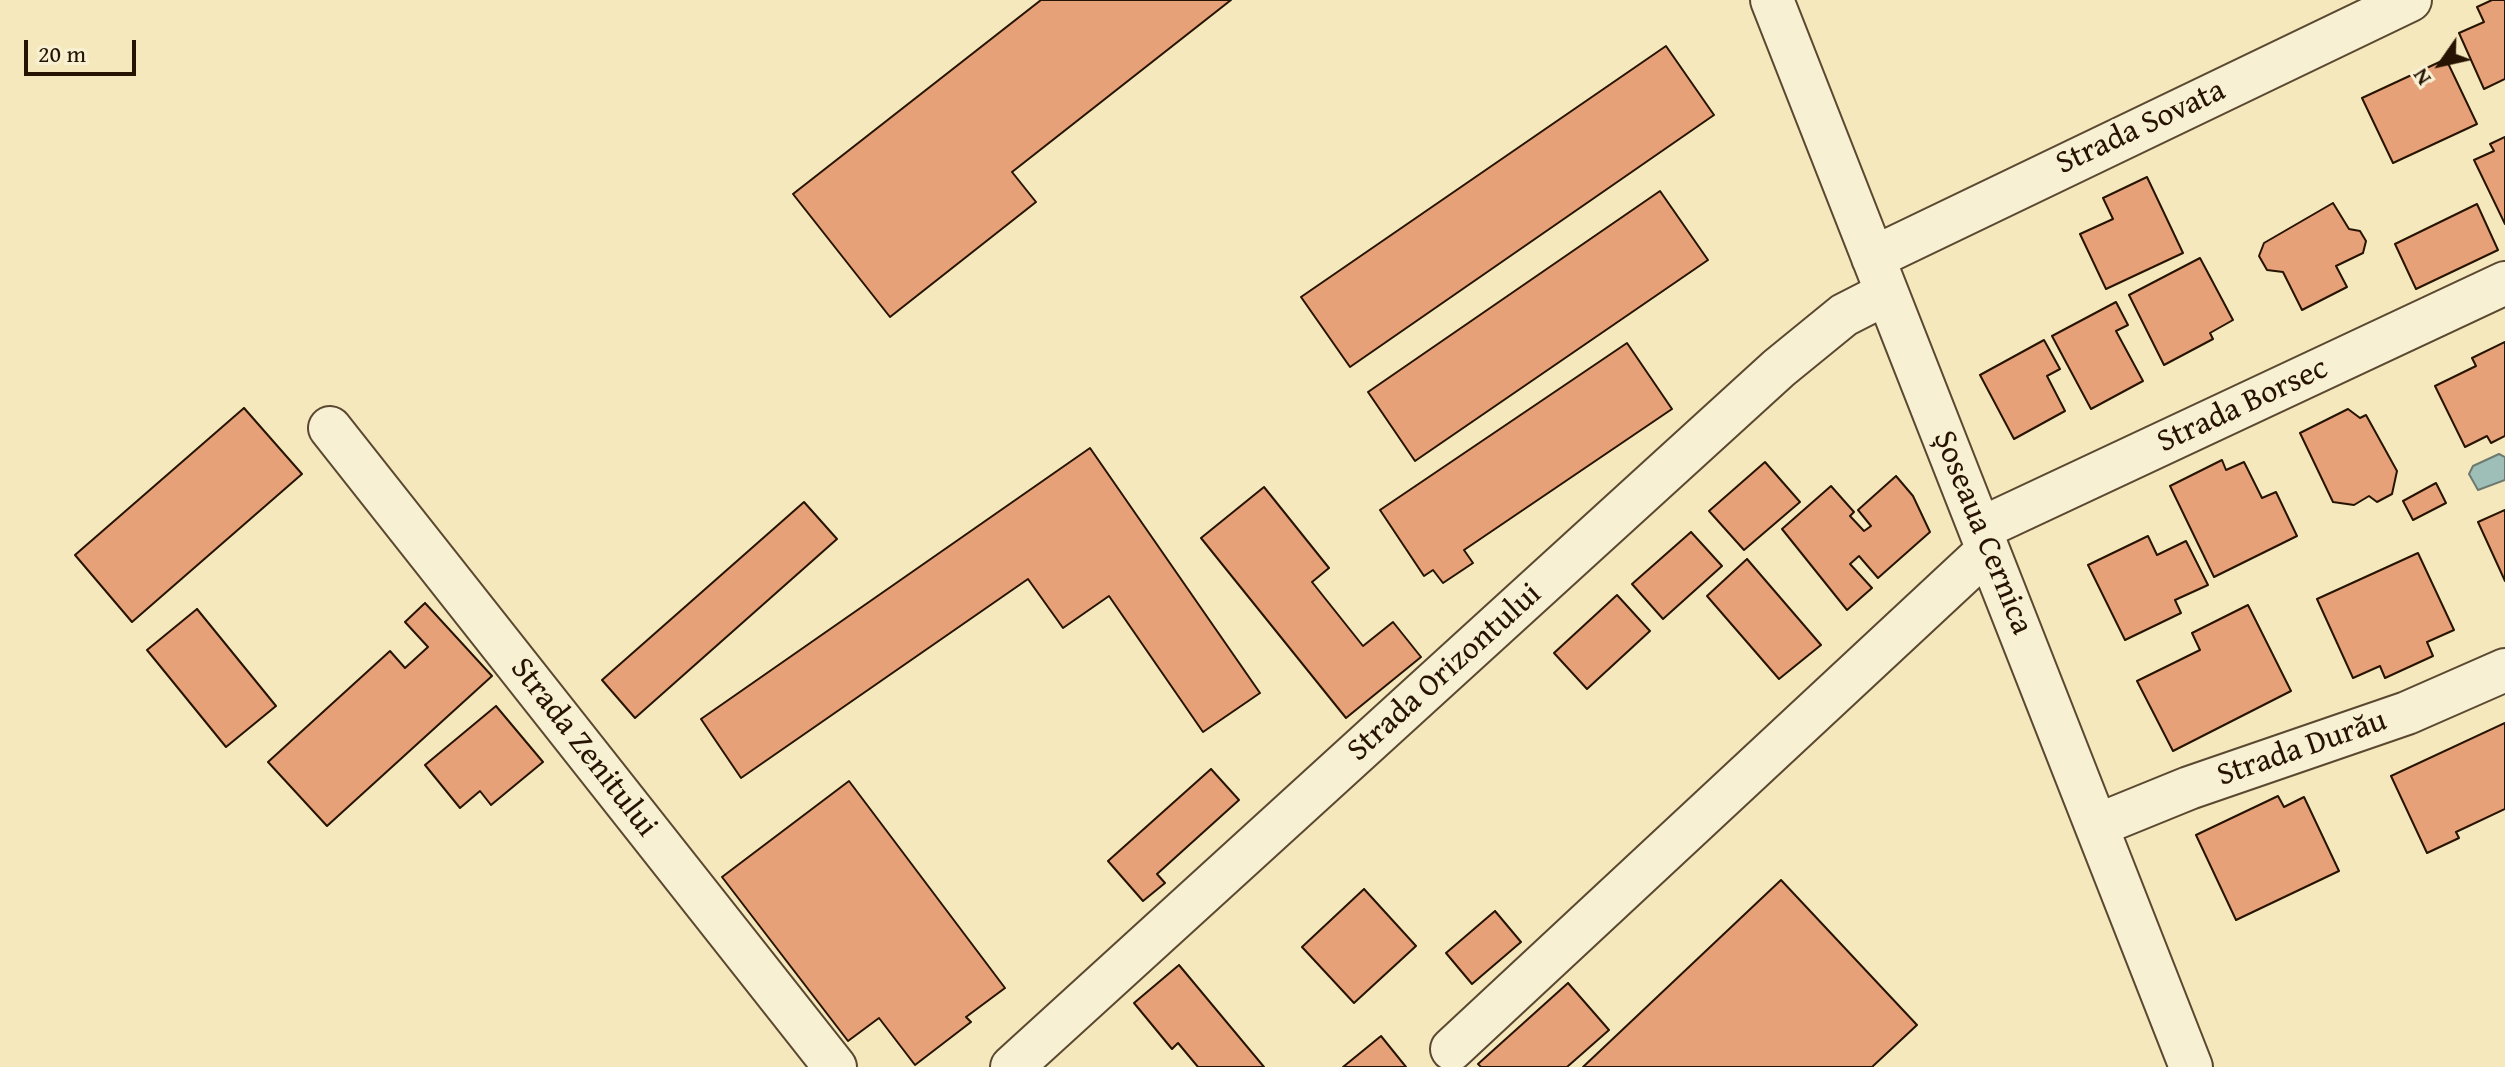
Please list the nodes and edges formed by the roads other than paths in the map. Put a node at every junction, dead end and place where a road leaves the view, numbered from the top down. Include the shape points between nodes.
1 (1772, 0) edge
2 (2410, 0) edge
3 (1880, 275) junction
4 (2505, 283) edge
5 (330, 428) dead end
6 (1984, 540) junction
7 (2505, 670) edge
8 (2098, 825) junction
9 (1452, 1049) dead end
10 (2180, 1063) edge
11 (835, 1067) edge
12 (1012, 1067) edge

1 - 3 street, Șoseaua Cernica
2 - 3 street, Strada Sovata
3 - 6 street, Șoseaua Cernica
3 - 12 street, Strada Orizontului via 1844,315 1779,368
4 - 6 street, Strada Borsec
5 - 11 street, Strada Zenitului
6 - 8 street, Șoseaua Cernica
6 - 9 street, Strada Borsec
7 - 8 street, Strada Durău via 2407,713
8 - 10 street, Șoseaua Cernica

